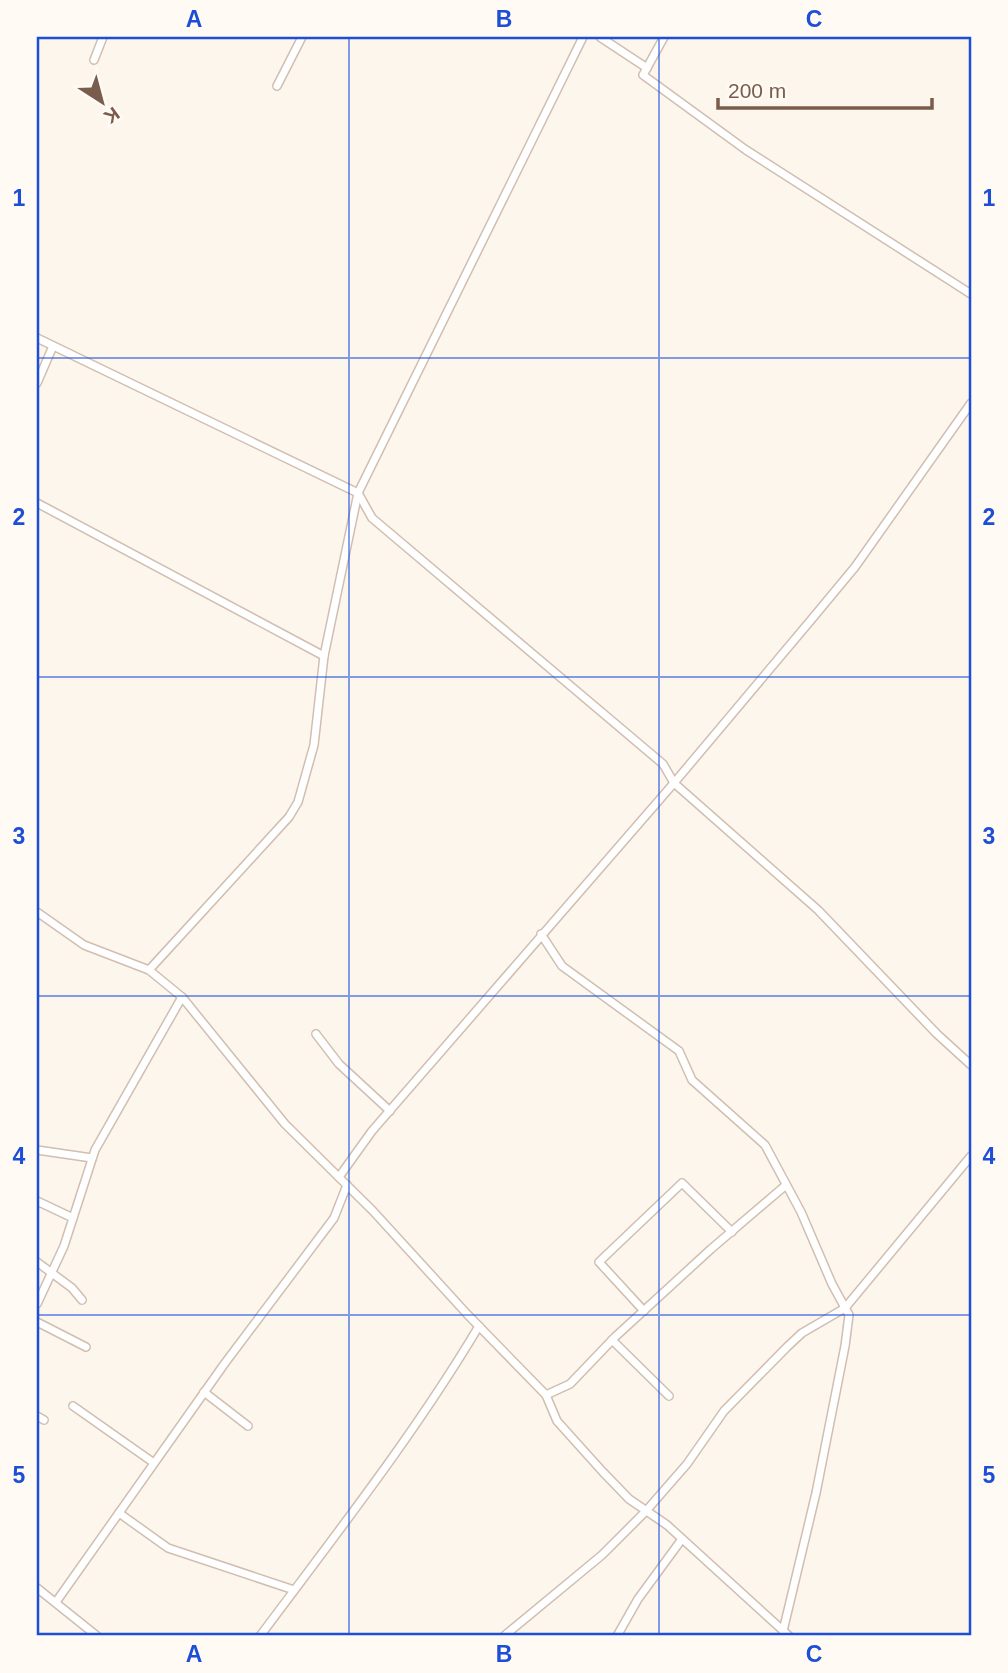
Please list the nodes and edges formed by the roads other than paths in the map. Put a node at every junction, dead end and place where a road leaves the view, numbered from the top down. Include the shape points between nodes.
1 (103, 37) edge
2 (302, 37) edge
3 (583, 37) edge
4 (600, 37) edge
5 (664, 37) edge
6 (94, 60) dead end
7 (647, 68) junction
8 (277, 86) dead end
9 (971, 294) edge
10 (37, 338) edge
11 (52, 346) junction
12 (37, 383) edge
13 (971, 403) edge
14 (358, 493) junction
15 (37, 503) edge
16 (324, 656) junction
17 (674, 783) junction
18 (37, 912) edge
19 (541, 934) junction
20 (149, 970) junction
21 (182, 997) junction
22 (316, 1034) dead end
23 (971, 1065) edge
24 (390, 1111) junction
25 (37, 1150) edge
26 (971, 1156) edge
27 (92, 1158) junction
28 (339, 1177) junction
29 (347, 1185) junction
30 (786, 1185) junction
31 (37, 1201) edge
32 (73, 1218) junction
33 (732, 1231) junction
34 (37, 1262) edge
35 (51, 1272) junction
36 (82, 1300) dead end
37 (37, 1304) edge
38 (845, 1308) junction
39 (644, 1311) junction
40 (37, 1322) edge
41 (479, 1326) junction
42 (612, 1340) junction
43 (86, 1347) dead end
44 (204, 1392) junction
45 (546, 1395) junction
46 (669, 1396) dead end
47 (73, 1406) dead end
48 (248, 1426) dead end
49 (154, 1463) junction
50 (646, 1511) junction
51 (119, 1513) junction
52 (682, 1539) junction
53 (37, 1588) edge
54 (294, 1590) junction
55 (56, 1602) junction
56 (786, 1633) edge
57 (97, 1636) edge
58 (260, 1636) edge
59 (503, 1636) edge
60 (617, 1636) edge

1 - 6 street
2 - 8 street
3 - 14 street
4 - 7 street
5 - 7 street
7 - 9 street via 643,75 746,150
10 - 11 street
11 - 12 street
11 - 14 street
13 - 17 street via 855,567
14 - 16 street
14 - 17 street via 372,518 663,764
15 - 16 street
16 - 20 street via 314,745 298,802
17 - 19 street
17 - 23 street via 818,910
18 - 20 street via 84,945
19 - 24 street
19 - 30 street via 562,967 679,1051 692,1080 765,1145
20 - 21 street
21 - 27 street
21 - 28 street via 285,1124
22 - 24 street via 339,1064
24 - 28 street
25 - 27 street
26 - 38 street
27 - 32 street
28 - 29 street
29 - 41 street
29 - 44 street via 334,1218
30 - 33 street
30 - 38 street
31 - 32 street
32 - 35 street
33 - 39 street
33 - 39 street via 682,1183 599,1262
34 - 35 street
35 - 36 street
35 - 37 street
38 - 50 street via 802,1334 723,1411 687,1464
38 - 56 street via 849,1315 845,1346
39 - 42 street
40 - 43 street
41 - 45 street
41 - 54 street via 441,1390
42 - 45 street via 570,1384
42 - 46 street
44 - 48 street
44 - 49 street
45 - 50 street via 557,1422 629,1499
47 - 49 street
49 - 51 street
50 - 52 street
50 - 59 street via 601,1555
51 - 54 street via 168,1548
51 - 55 street
52 - 56 street
52 - 60 street
53 - 55 street
54 - 58 street
55 - 57 street

